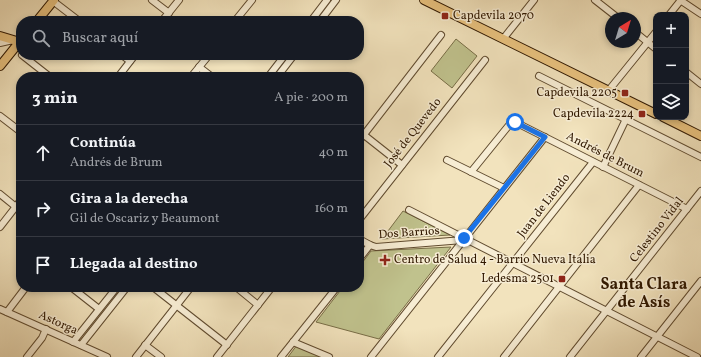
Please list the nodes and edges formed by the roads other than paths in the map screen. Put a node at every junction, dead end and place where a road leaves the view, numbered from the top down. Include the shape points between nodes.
1 (54, 0) edge
2 (152, 0) edge
3 (179, 0) edge
4 (252, 0) edge
5 (327, 0) edge
6 (336, 0) edge
7 (424, 0) edge
8 (526, 0) edge
9 (595, 0) edge
10 (681, 0) edge
11 (533, 2) edge
12 (610, 12) edge
13 (671, 12) edge
14 (169, 13) junction
15 (701, 14) edge
16 (41, 16) edge
17 (73, 16) edge
18 (166, 16) edge
19 (239, 16) edge
20 (315, 16) edge
21 (324, 16) edge
22 (441, 35) dead end
23 (0, 36) edge
24 (653, 36) edge
25 (641, 37) edge
26 (503, 39) junction
27 (16, 40) edge
28 (16, 41) edge
29 (648, 42) junction
30 (0, 44) edge
31 (16, 44) edge
32 (14, 48) joint
33 (655, 48) edge
34 (28, 60) edge
35 (205, 60) edge
36 (281, 60) edge
37 (290, 60) edge
38 (485, 60) dead end
39 (130, 61) edge
40 (0, 66) edge
41 (199, 67) junction
42 (44, 72) edge
43 (122, 72) edge
44 (195, 72) edge
45 (206, 72) edge
46 (272, 72) edge
47 (281, 72) edge
48 (689, 74) edge
49 (539, 76) dead end
50 (701, 84) edge
51 (609, 90) junction
52 (653, 112) edge
53 (0, 116) edge
54 (626, 119) junction
55 (669, 120) edge
56 (16, 128) edge
57 (364, 135) joint
58 (701, 136) edge
59 (545, 137) junction
60 (701, 157) edge
61 (447, 160) dead end
62 (593, 162) junction
63 (402, 165) junction
64 (603, 167) junction
65 (471, 172) junction
66 (639, 185) junction
67 (504, 188) junction
68 (701, 191) edge
69 (0, 194) edge
70 (16, 206) joint
71 (687, 209) junction
72 (409, 210) dead end
73 (364, 214) edge
74 (0, 227) edge
75 (464, 239) junction
76 (364, 242) edge
77 (370, 245) junction
78 (364, 253) edge
79 (513, 264) junction
80 (701, 281) edge
81 (559, 287) junction
82 (22, 292) edge
83 (77, 292) edge
84 (113, 292) edge
85 (123, 292) edge
86 (159, 292) edge
87 (187, 292) edge
88 (242, 292) edge
89 (268, 292) edge
90 (333, 292) edge
91 (176, 305) junction
92 (258, 305) junction
93 (0, 309) edge
94 (99, 309) junction
95 (606, 311) junction
96 (7, 312) junction
97 (46, 329) junction
98 (657, 337) junction
99 (73, 342) junction
100 (293, 342) junction
101 (81, 345) junction
102 (145, 345) junction
103 (227, 345) junction
104 (27, 357) edge
105 (107, 357) edge
106 (136, 357) edge
107 (162, 357) edge
108 (217, 357) edge
109 (280, 357) edge
110 (329, 357) edge
111 (371, 357) edge
112 (438, 357) edge
113 (504, 357) edge
114 (570, 357) edge
115 (641, 357) edge
116 (697, 357) edge

1 - 16 main road
1 - 17 street
2 - 14 street
3 - 14 street
4 - 19 street
5 - 20 street
6 - 21 street
7 - 26 main road
8 - 11 street
9 - 12 street
10 - 13 street
10 - 15 street
11 - 26 street
14 - 18 street
22 - 57 street
23 - 27 main road
24 - 29 street
25 - 29 street
26 - 51 main road
28 - 30 street
29 - 33 street
29 - 51 street
31 - 32 main road
32 - 40 main road
34 - 42 street
35 - 41 street
36 - 46 street
37 - 47 street
38 - 63 street, José de Quevedo
39 - 43 street
41 - 44 street
41 - 45 street
48 - 50 street
49 - 54 street
51 - 52 main road
53 - 56 street
54 - 60 street
54 - 64 street
55 - 58 main road
57 - 63 street
59 - 62 street, Andrés de Brum
59 - 65 street, Andrés de Brum via 512,122
59 - 67 street
61 - 65 street
62 - 64 street, Andrés de Brum
62 - 79 street, Juan de Liendo
63 - 73 street, José de Quevedo
64 - 66 street, Andrés de Brum
65 - 67 street
66 - 71 street, Andrés de Brum
66 - 81 street
67 - 75 street
68 - 71 street, Celestino Vidal
69 - 70 street
70 - 74 street
71 - 95 street, Celestino Vidal
72 - 75 street
75 - 77 street, Dos Barrios via 376,247
75 - 79 street
75 - 111 street
76 - 77 street, Dos Barrios
77 - 78 street
79 - 81 street
79 - 112 street, Juan de Liendo
80 - 98 street
81 - 95 street
81 - 113 street
82 - 96 street
83 - 94 street
84 - 94 street
85 - 101 street
86 - 91 street
87 - 91 street
88 - 92 street
89 - 92 street
90 - 100 street
91 - 102 street
91 - 103 street
92 - 103 street
93 - 96 street, Astorga
94 - 99 street
95 - 98 street
95 - 114 street, Celestino Vidal
96 - 97 street, Astorga
97 - 99 street, Astorga
97 - 104 street
98 - 115 street
98 - 116 street
99 - 101 street, Astorga
100 - 109 street
100 - 110 street
101 - 105 street, Astorga
102 - 106 street
102 - 107 street
103 - 108 street

